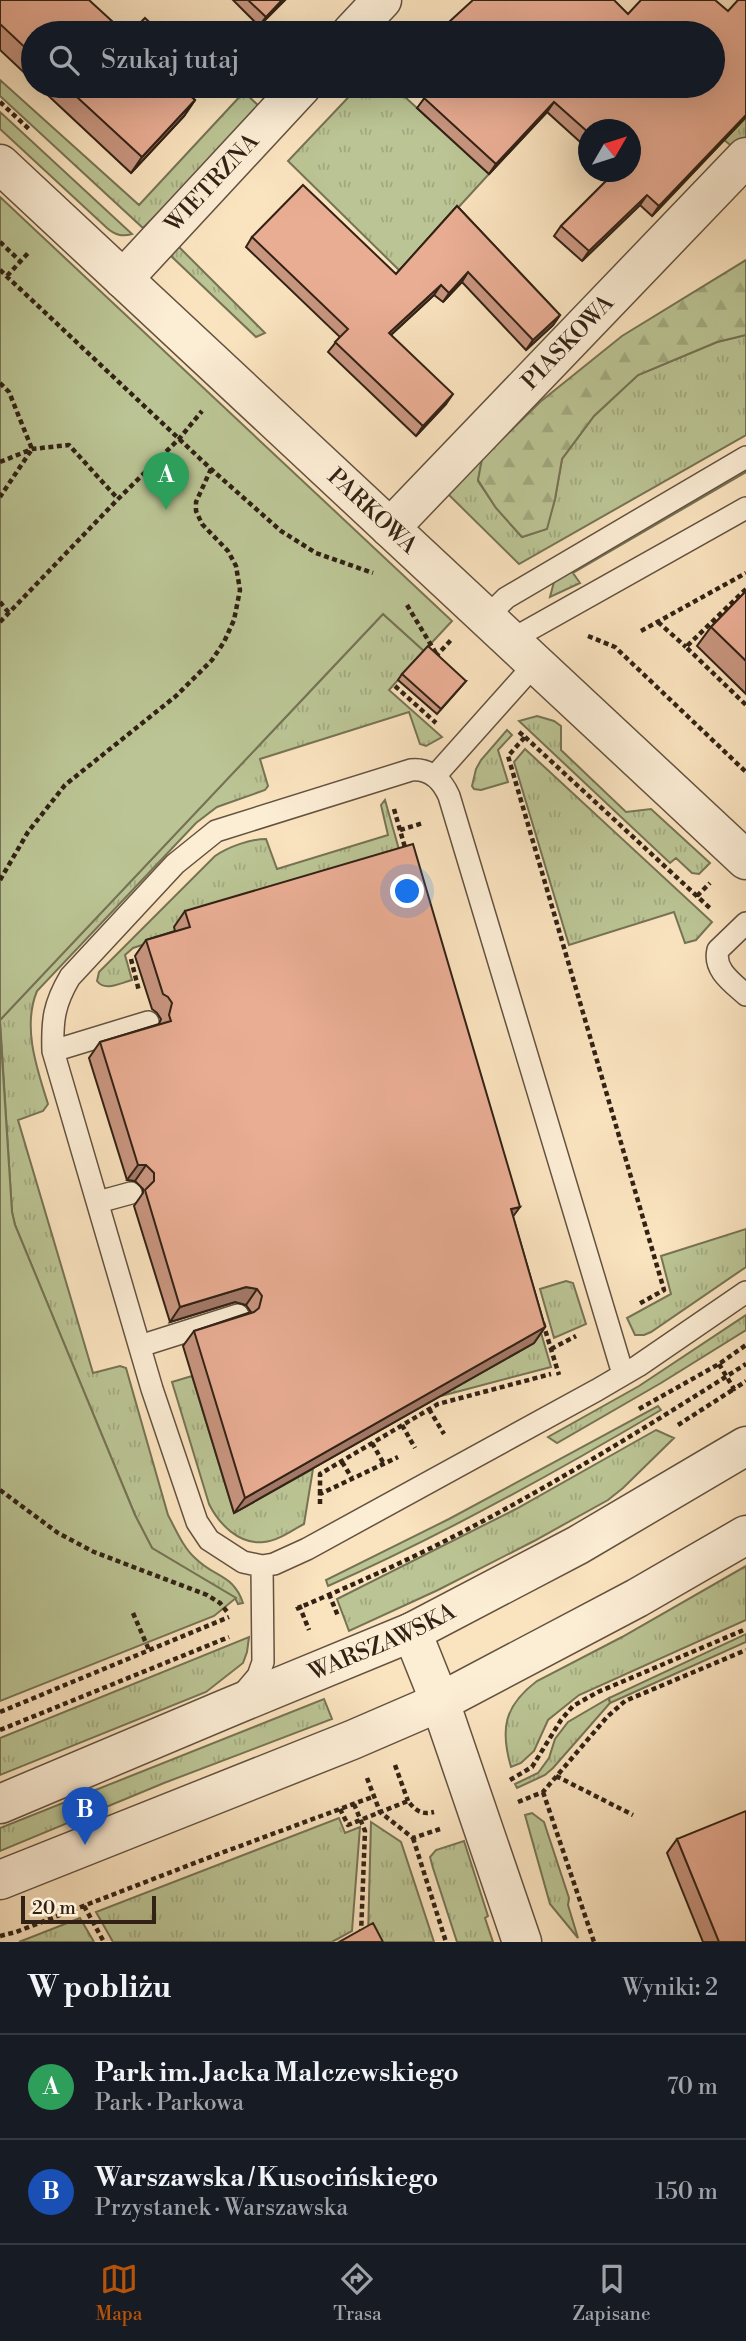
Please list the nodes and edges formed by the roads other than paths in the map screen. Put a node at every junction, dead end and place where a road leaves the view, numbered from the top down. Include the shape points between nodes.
1 (382, 0) edge
2 (362, 21) edge
3 (291, 98) edge
4 (746, 157) edge
5 (0, 163) edge
6 (122, 279) junction
7 (746, 457) edge
8 (746, 508) edge
9 (390, 528) junction
10 (502, 634) junction
11 (435, 776) junction
12 (746, 860) edge
13 (741, 928) edge
14 (746, 995) edge
15 (148, 1022) road end
16 (53, 1051) junction
17 (131, 1193) dead end
18 (98, 1202) junction
19 (746, 1292) edge
20 (239, 1315) edge
21 (140, 1346) junction
22 (623, 1374) junction
23 (746, 1446) edge
24 (746, 1535) edge
25 (262, 1566) junction
26 (412, 1632) junction
27 (501, 1669) junction
28 (440, 1702) junction
29 (230, 1706) junction
30 (471, 1792) junction
31 (0, 1804) edge
32 (0, 1880) edge
33 (522, 1942) edge

1 - 2 street
3 - 6 street, WIETRZNA
4 - 9 street, PIASKOWA
5 - 6 street, PARKOWA
6 - 9 street, PARKOWA
7 - 10 lane via 506,598
8 - 10 lane via 545,619
9 - 10 street, PARKOWA
10 - 11 lane via 495,709
10 - 12 street, PARKOWA
11 - 16 lane via 419,769 384,778 236,823 199,843 70,977 54,1012
11 - 22 lane via 450,796
13 - 14 lane via 718,950 717,961
15 - 16 lane
16 - 18 lane
17 - 18 lane
18 - 21 lane
19 - 22 lane
20 - 21 lane
21 - 25 lane via 197,1522 224,1551
22 - 25 lane via 321,1541
23 - 26 street, WARSZAWSKA via 578,1545
24 - 27 street
25 - 29 lane via 263,1662 258,1676
26 - 28 street
26 - 29 street, WARSZAWSKA
27 - 28 street
27 - 30 street via 466,1712 462,1734
28 - 30 street
28 - 32 street
29 - 31 street, WARSZAWSKA
30 - 33 street

